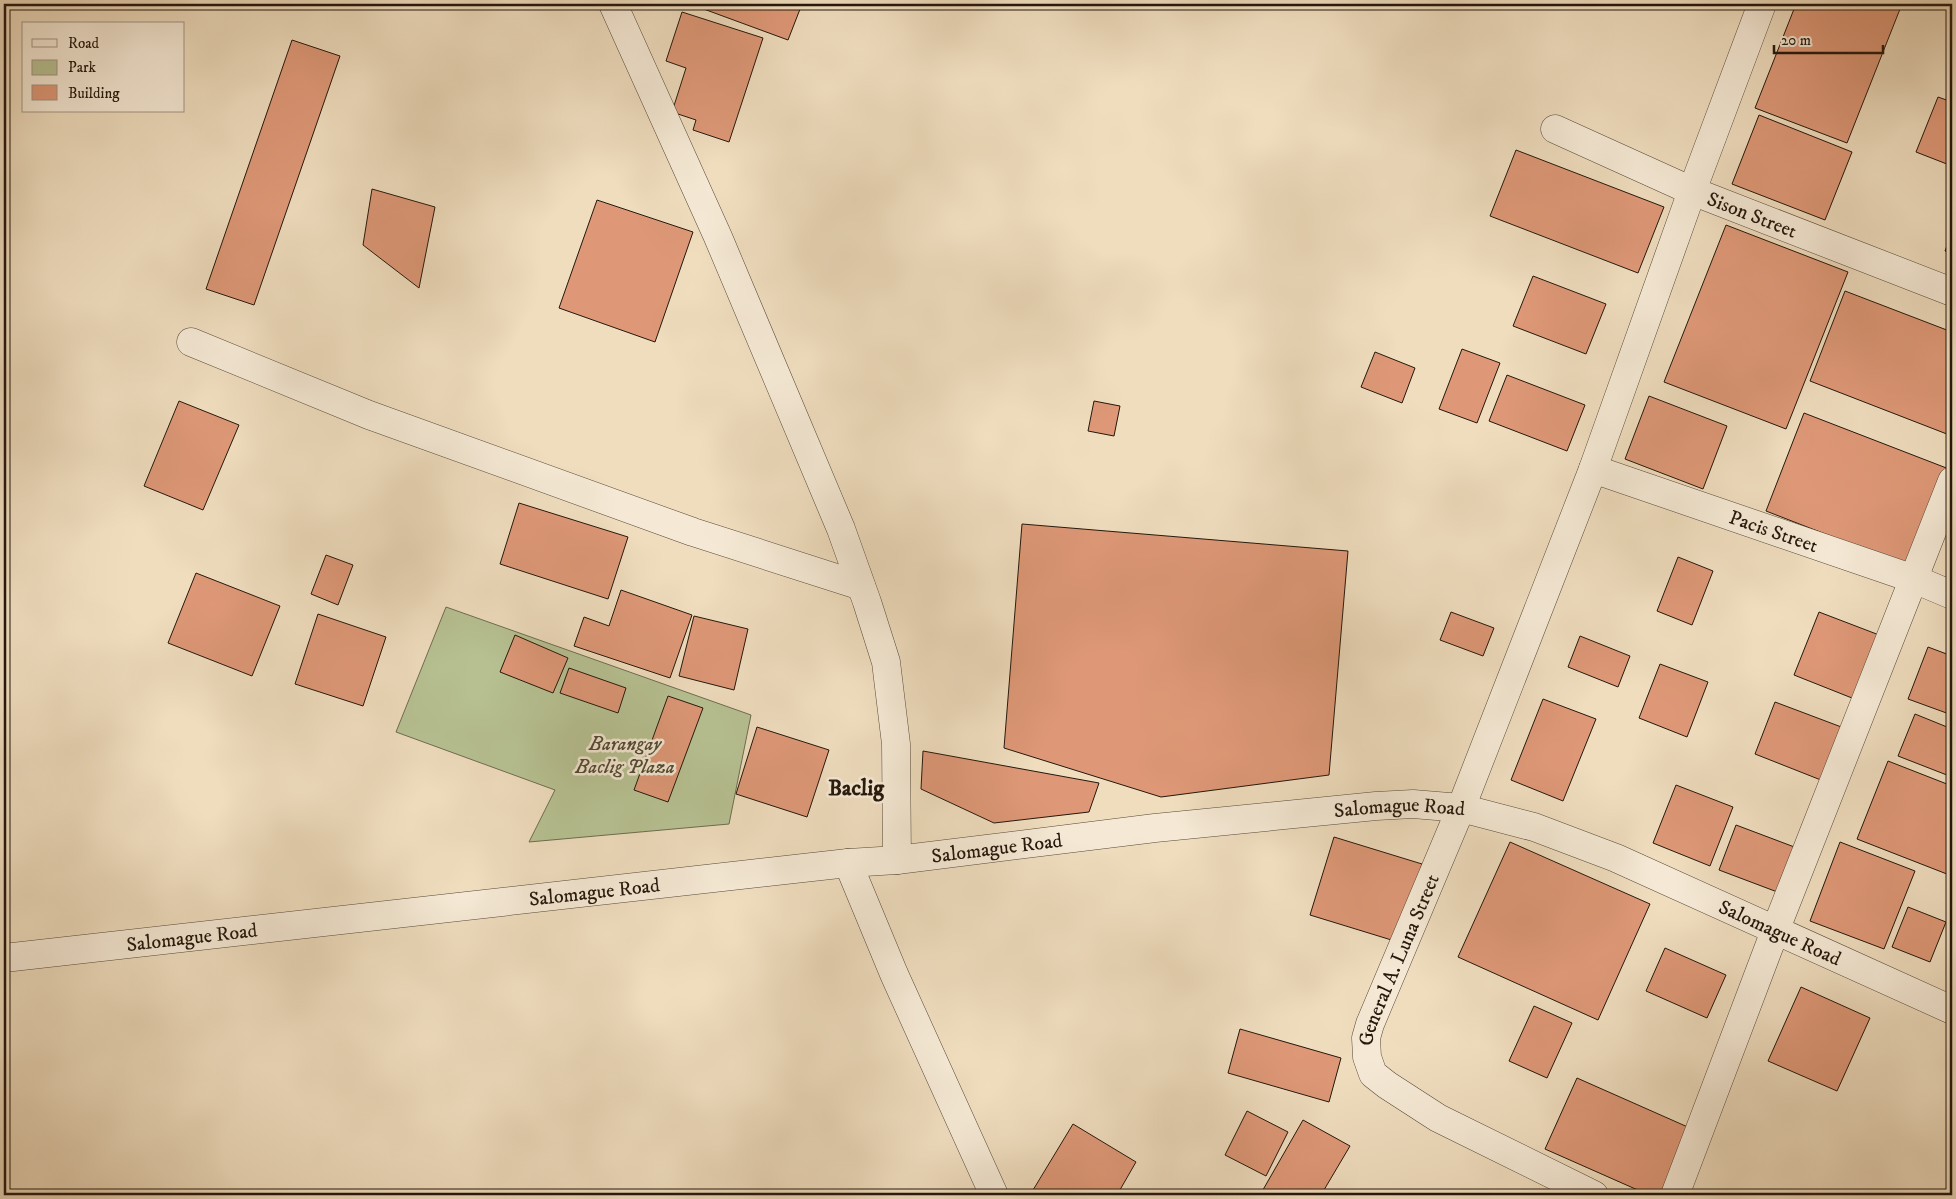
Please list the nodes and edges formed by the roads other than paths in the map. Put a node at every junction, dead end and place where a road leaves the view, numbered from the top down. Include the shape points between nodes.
1 (613, 4) edge
2 (1762, 4) edge
3 (1555, 129) dead end
4 (1692, 192) junction
5 (1952, 292) edge
6 (191, 342) dead end
7 (1593, 470) junction
8 (1952, 481) edge
9 (1914, 579) junction
10 (861, 586) junction
11 (1952, 595) edge
12 (1460, 808) junction
13 (897, 860) junction
14 (848, 863) junction
15 (1775, 931) junction
16 (4, 958) edge
17 (1952, 1010) edge
18 (994, 1195) edge
19 (1594, 1195) edge
20 (1675, 1195) edge

1 - 10 street via 718,237 841,529
2 - 4 street, General A. Luna Street
3 - 4 street, Sison Street
4 - 5 street, Sison Street
4 - 7 street, General A. Luna Street
6 - 10 street via 369,415 693,532
7 - 9 street, Pacis Street
7 - 12 street, General A. Luna Street
8 - 9 street
9 - 11 street, Pacis Street
9 - 15 street
10 - 13 street via 886,662 896,744
12 - 13 street, Salomague Road via 1413,804 1376,806 1155,828
12 - 15 street, Salomague Road via 1543,830 1616,858
12 - 19 street, General A. Luna Street via 1370,1024 1366,1038 1367,1057 1373,1074 1438,1118
13 - 14 street, Salomague Road
14 - 16 street, Salomague Road
14 - 18 street via 894,974
15 - 17 street, Salomague Road
15 - 20 street

